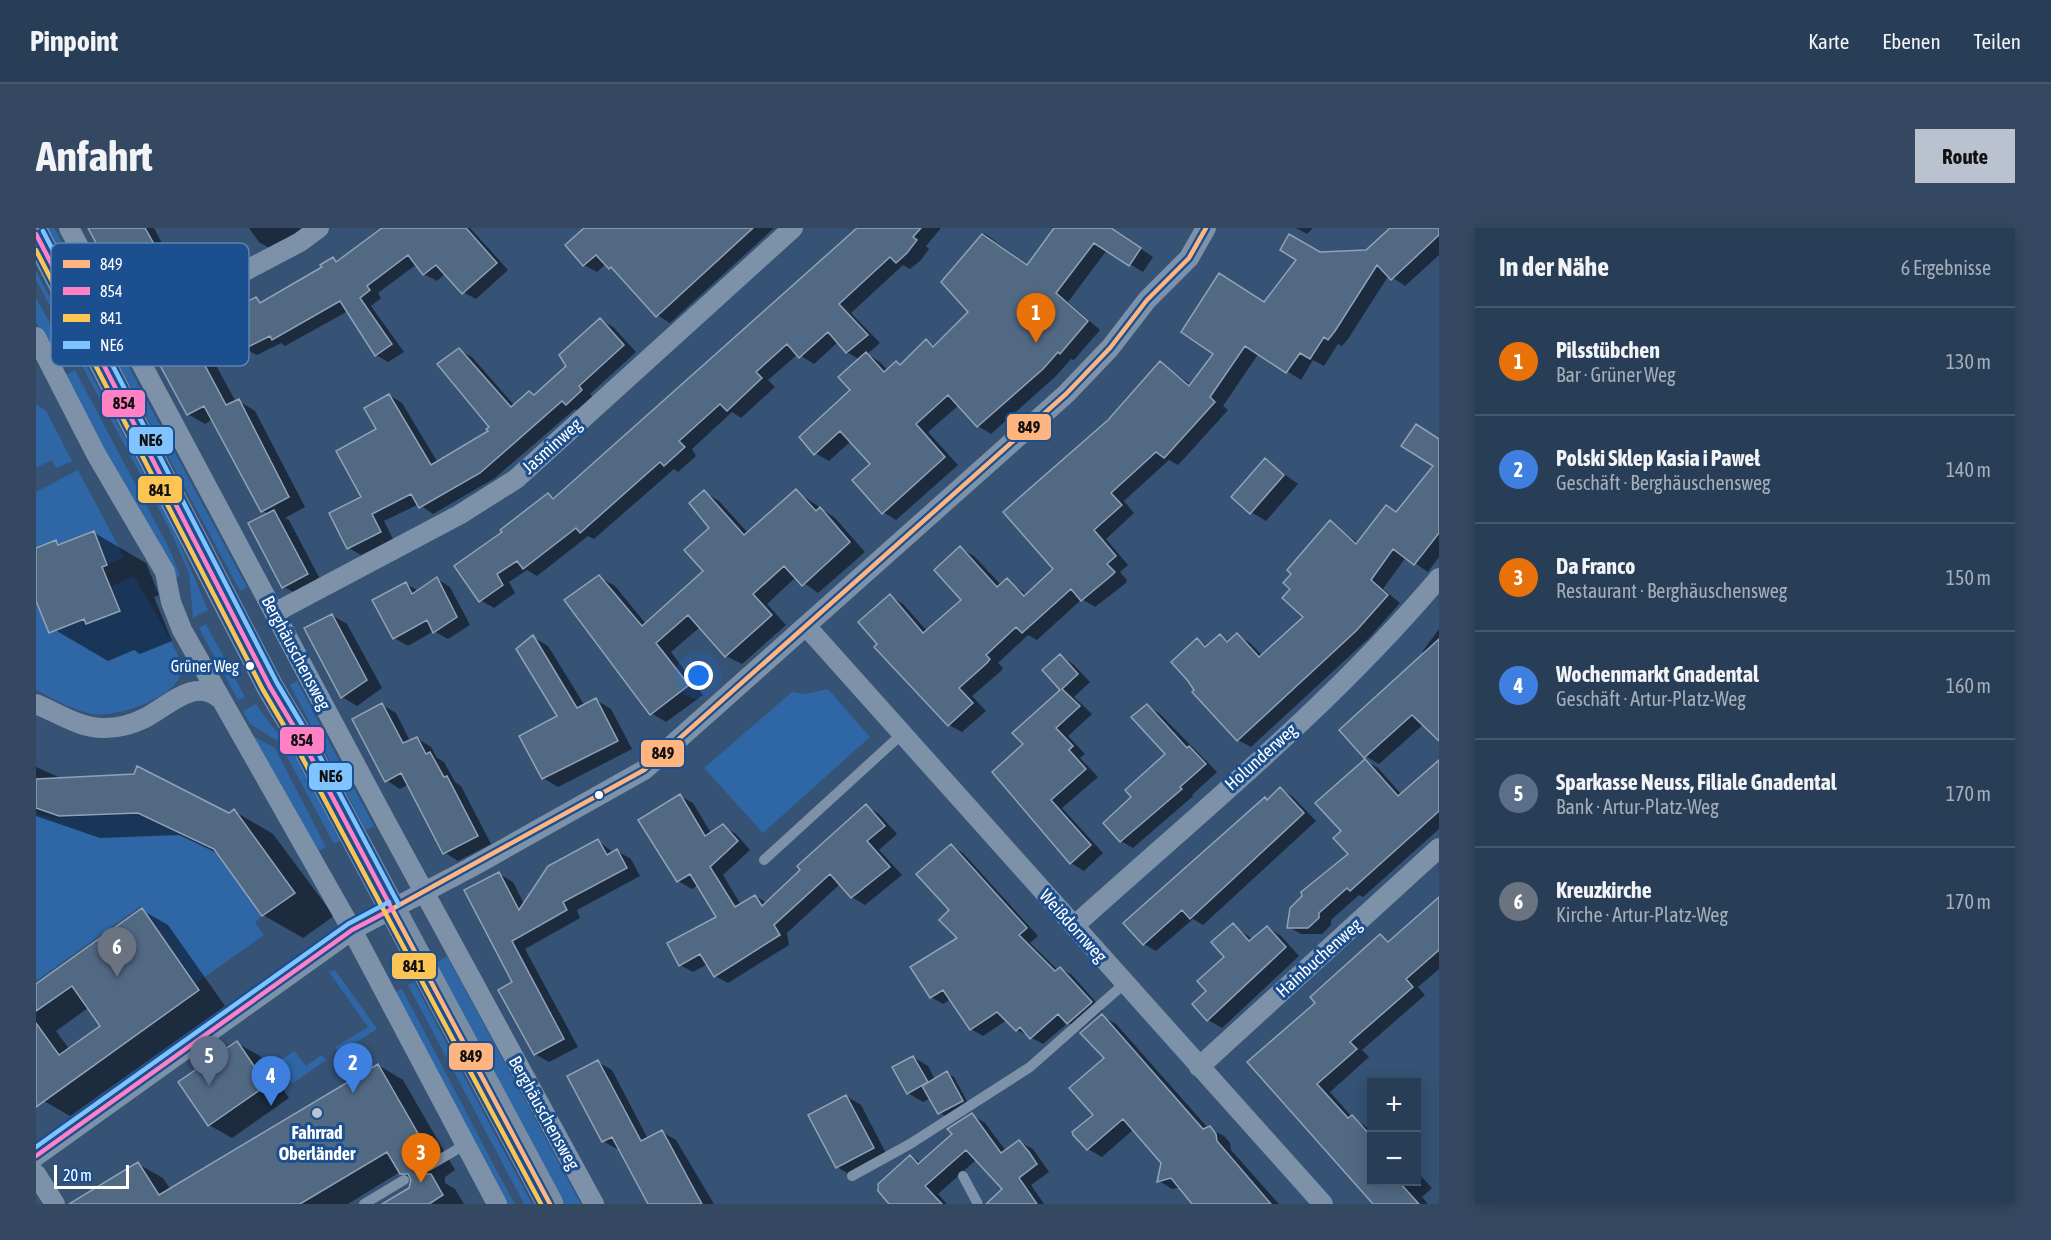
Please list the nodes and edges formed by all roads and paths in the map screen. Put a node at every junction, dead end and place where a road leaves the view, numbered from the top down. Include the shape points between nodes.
1 (69, 228) edge
2 (319, 228) edge
3 (793, 228) edge
4 (1206, 228) edge
5 (36, 234) edge
6 (77, 243) edge
7 (51, 263) edge
8 (249, 269) edge
9 (39, 343) edge
10 (104, 366) edge
11 (142, 366) edge
12 (36, 372) edge
13 (1439, 578) edge
14 (274, 613) junction
15 (806, 626) junction
16 (219, 698) junction
17 (36, 704) edge
18 (903, 734) junction
19 (1439, 848) edge
20 (764, 860) dead end
21 (424, 892) junction
22 (392, 909) junction
23 (1074, 926) junction
24 (352, 930) junction
25 (1125, 983) junction
26 (1199, 1067) junction
27 (466, 1144) junction
28 (36, 1156) edge
29 (427, 1167) dead end
30 (36, 1174) edge
31 (852, 1176) dead end
32 (963, 1176) dead end
33 (404, 1180) dead end
34 (55, 1204) edge
35 (364, 1204) edge
36 (497, 1204) edge
37 (550, 1204) edge
38 (594, 1204) edge
39 (978, 1204) edge
40 (1323, 1204) edge

1 - 6 street, Berghäuschensweg
2 - 8 street
3 - 14 street, Jasminweg via 516,478 459,515
4 - 15 street via 1189,258 1066,394
5 - 7 main road, Berghäuschensweg
9 - 12 street
9 - 16 street via 96,454 165,572 182,630
10 - 22 main road, Berghäuschensweg via 273,694 303,742
11 - 14 street, Berghäuschensweg
13 - 23 street, Holunderweg via 1394,631 1326,699
14 - 21 street, Berghäuschensweg
15 - 18 street, Weißdornweg
15 - 21 street via 644,770
16 - 17 street via 206,691 192,692 145,718 107,728 83,726
16 - 24 street
18 - 20 lane
18 - 23 street, Weißdornweg
19 - 26 street, Hainbuchenweg
21 - 22 street
21 - 38 street, Berghäuschensweg
22 - 24 street
22 - 37 main road, Berghäuschensweg
23 - 25 street, Weißdornweg
24 - 27 street
24 - 28 street
25 - 26 street, Weißdornweg
25 - 31 lane via 1030,1067
26 - 40 street, Weißdornweg
27 - 29 lane
27 - 36 street
30 - 34 street
32 - 39 lane
33 - 35 lane

